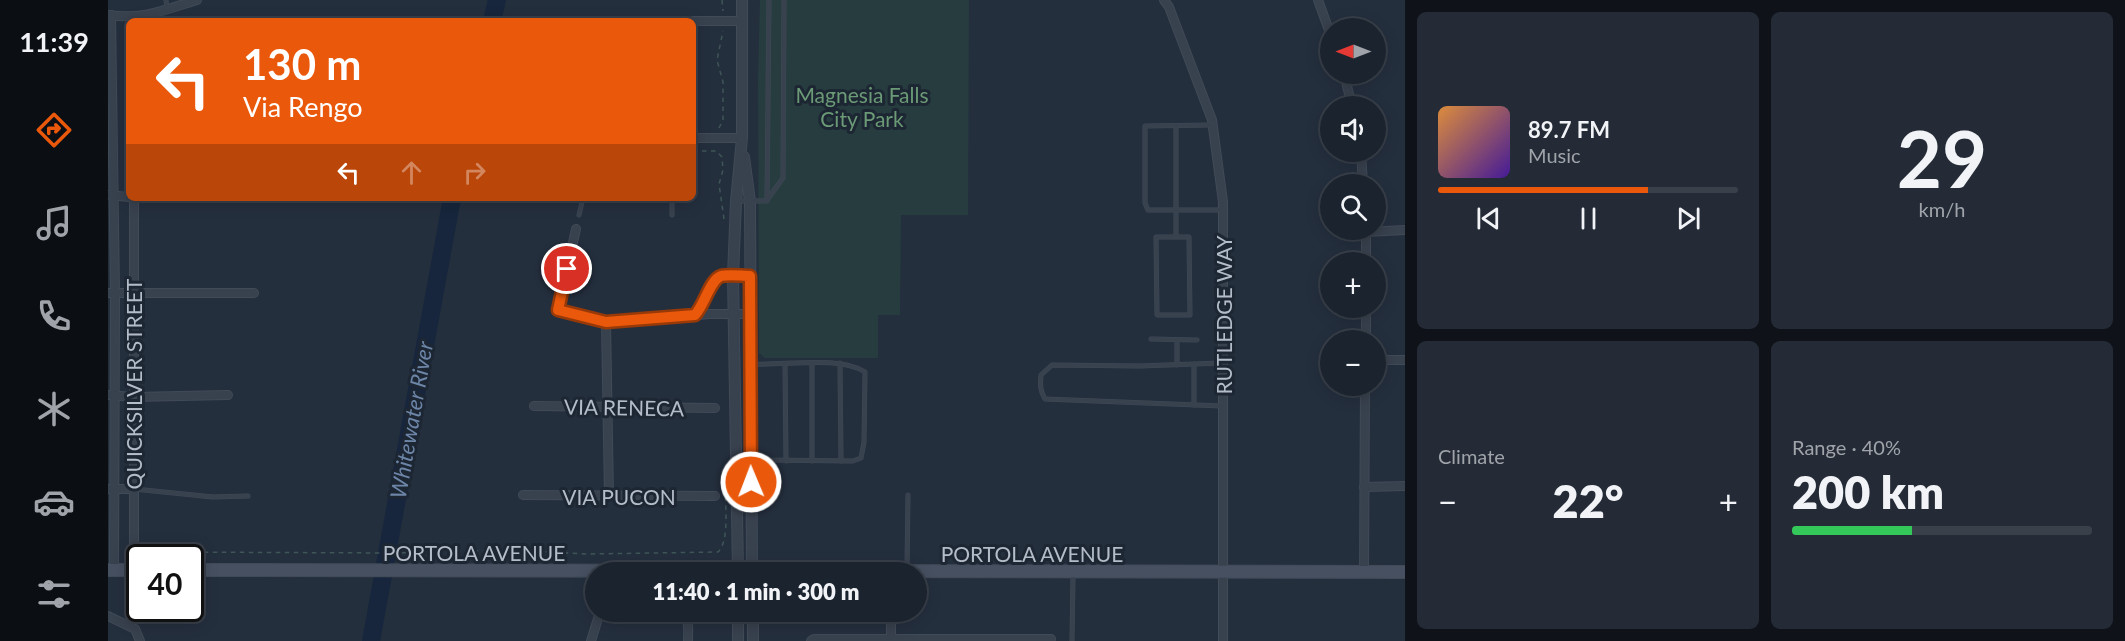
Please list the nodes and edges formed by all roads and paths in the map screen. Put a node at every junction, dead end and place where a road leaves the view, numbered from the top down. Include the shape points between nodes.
1 (166, 0) edge
2 (722, 0) edge
3 (742, 0) edge
4 (769, 0) edge
5 (784, 0) edge
6 (1164, 0) edge
7 (1318, 0) edge
8 (192, 1) edge
9 (167, 11) junction
10 (109, 15) edge
11 (133, 18) edge
12 (1325, 18) edge
13 (696, 21) edge
14 (723, 21) junction
15 (742, 21) junction
16 (1213, 125) junction
17 (1176, 126) junction
18 (717, 130) dead end
19 (696, 138) edge
20 (742, 138) junction
21 (696, 151) edge
22 (111, 195) edge
23 (126, 197) edge
24 (134, 201) edge
25 (582, 201) edge
26 (672, 201) edge
27 (736, 201) junction
28 (750, 201) junction
29 (767, 201) junction
30 (1177, 210) junction
31 (1223, 210) junction
32 (579, 215) dead end
33 (672, 215) dead end
34 (724, 220) dead end
35 (576, 229) dead end
36 (1386, 230) edge
37 (1405, 230) edge
38 (1176, 237) junction
39 (733, 276) junction
40 (750, 276) junction
41 (112, 293) edge
42 (254, 293) dead end
43 (133, 295) junction
44 (733, 314) junction
45 (750, 314) junction
46 (695, 315) junction
47 (606, 322) junction
48 (1151, 339) dead end
49 (1177, 340) junction
50 (1197, 340) dead end
51 (1386, 360) edge
52 (1405, 360) edge
53 (840, 362) junction
54 (812, 363) junction
55 (1222, 363) junction
56 (750, 364) junction
57 (785, 364) junction
58 (1194, 364) junction
59 (1177, 365) junction
60 (111, 395) edge
61 (228, 395) dead end
62 (1365, 396) edge
63 (133, 397) junction
64 (1194, 405) junction
65 (534, 406) dead end
66 (1222, 406) junction
67 (607, 407) junction
68 (715, 408) dead end
69 (750, 460) junction
70 (786, 460) junction
71 (812, 461) junction
72 (841, 461) junction
73 (725, 478) dead end
74 (1405, 486) edge
75 (1364, 487) junction
76 (111, 489) edge
77 (133, 489) junction
78 (523, 495) dead end
79 (908, 495) dead end
80 (248, 496) dead end
81 (609, 496) junction
82 (715, 496) dead end
83 (134, 544) edge
84 (204, 552) edge
85 (738, 562) edge
86 (752, 562) edge
87 (907, 562) edge
88 (111, 570) edge
89 (204, 570) edge
90 (585, 571) edge
91 (927, 571) edge
92 (1222, 572) junction
93 (1364, 572) junction
94 (1405, 572) edge
95 (1073, 573) junction
96 (108, 616) edge
97 (597, 622) edge
98 (688, 622) edge
99 (738, 622) edge
100 (753, 622) edge
101 (891, 622) edge
102 (1052, 639) dead end
103 (891, 640) edge
104 (968, 640) edge
105 (140, 641) edge
106 (591, 641) edge
107 (688, 641) edge
108 (738, 641) edge
109 (753, 641) edge
110 (811, 641) edge
111 (1072, 641) edge
112 (1222, 641) edge

1 - 9 lane
2 - 14 path
3 - 15 street
4 - 29 lane
5 - 29 lane via 783,178
6 - 16 street, RUTLEDGE WAY
7 - 12 street
8 - 9 street
9 - 11 street
10 - 11 street
10 - 22 street, QUICKSILVER STREET
13 - 14 street
14 - 15 street
14 - 18 path via 717,60 723,82 723,120
15 - 20 street
16 - 17 lane
16 - 31 street, RUTLEDGE WAY
17 - 30 lane
17 - 30 lane via 1145,126 1145,203 1148,210
19 - 20 street
20 - 27 street
20 - 28 street
21 - 34 path via 716,152 723,157 719,184
22 - 23 street
22 - 41 street, QUICKSILVER STREET
24 - 43 street, QUICKSILVER STREET
25 - 32 lane
26 - 33 lane
27 - 28 lane
27 - 39 street
28 - 29 lane
28 - 40 street
30 - 31 lane
30 - 38 lane
31 - 55 street, RUTLEDGE WAY
35 - 47 street via 558,310
36 - 37 street
38 - 38 lane via 1156,237 1157,315 1190,315 1189,237
39 - 40 street
39 - 44 street
39 - 46 street via 721,276 712,282
40 - 45 street
41 - 43 street
41 - 60 street, QUICKSILVER STREET
42 - 43 street
43 - 63 street, QUICKSILVER STREET
44 - 45 street
44 - 46 street
44 - 85 street
45 - 56 street
46 - 47 street
47 - 67 street
48 - 49 lane
49 - 50 lane
49 - 59 lane
51 - 52 street
53 - 54 lane
53 - 72 lane
53 - 72 lane via 865,372 861,458
54 - 57 lane
54 - 71 lane
55 - 58 lane
55 - 66 street, RUTLEDGE WAY
56 - 57 lane
56 - 69 street
57 - 70 lane
58 - 59 lane
58 - 64 lane
59 - 64 lane via 1052,365 1041,375 1041,392 1045,399
60 - 63 street
60 - 76 street, QUICKSILVER STREET
61 - 63 street
62 - 75 street
63 - 77 street, QUICKSILVER STREET
64 - 66 lane
65 - 67 street, VIA RENECA
66 - 92 street, RUTLEDGE WAY
67 - 68 street, VIA RENECA
67 - 81 street
69 - 70 lane
69 - 86 street
70 - 71 lane
71 - 72 lane
73 - 84 path via 725,534 718,552
74 - 75 street
75 - 93 street
76 - 77 street
76 - 88 street, QUICKSILVER STREET
77 - 80 lane via 213,497
77 - 83 street, QUICKSILVER STREET
78 - 81 street, VIA PUCON
79 - 87 lane
81 - 82 street, VIA PUCON
89 - 90 main road, PORTOLA AVENUE
91 - 95 main road, PORTOLA AVENUE
92 - 93 main road, PORTOLA AVENUE
92 - 95 main road, PORTOLA AVENUE
92 - 112 street, RUTLEDGE WAY
93 - 94 main road, PORTOLA AVENUE
95 - 111 lane
96 - 105 street via 135,629
97 - 106 street
98 - 107 street
99 - 108 street
100 - 109 street
101 - 103 street
102 - 104 street
103 - 104 street
103 - 110 street

